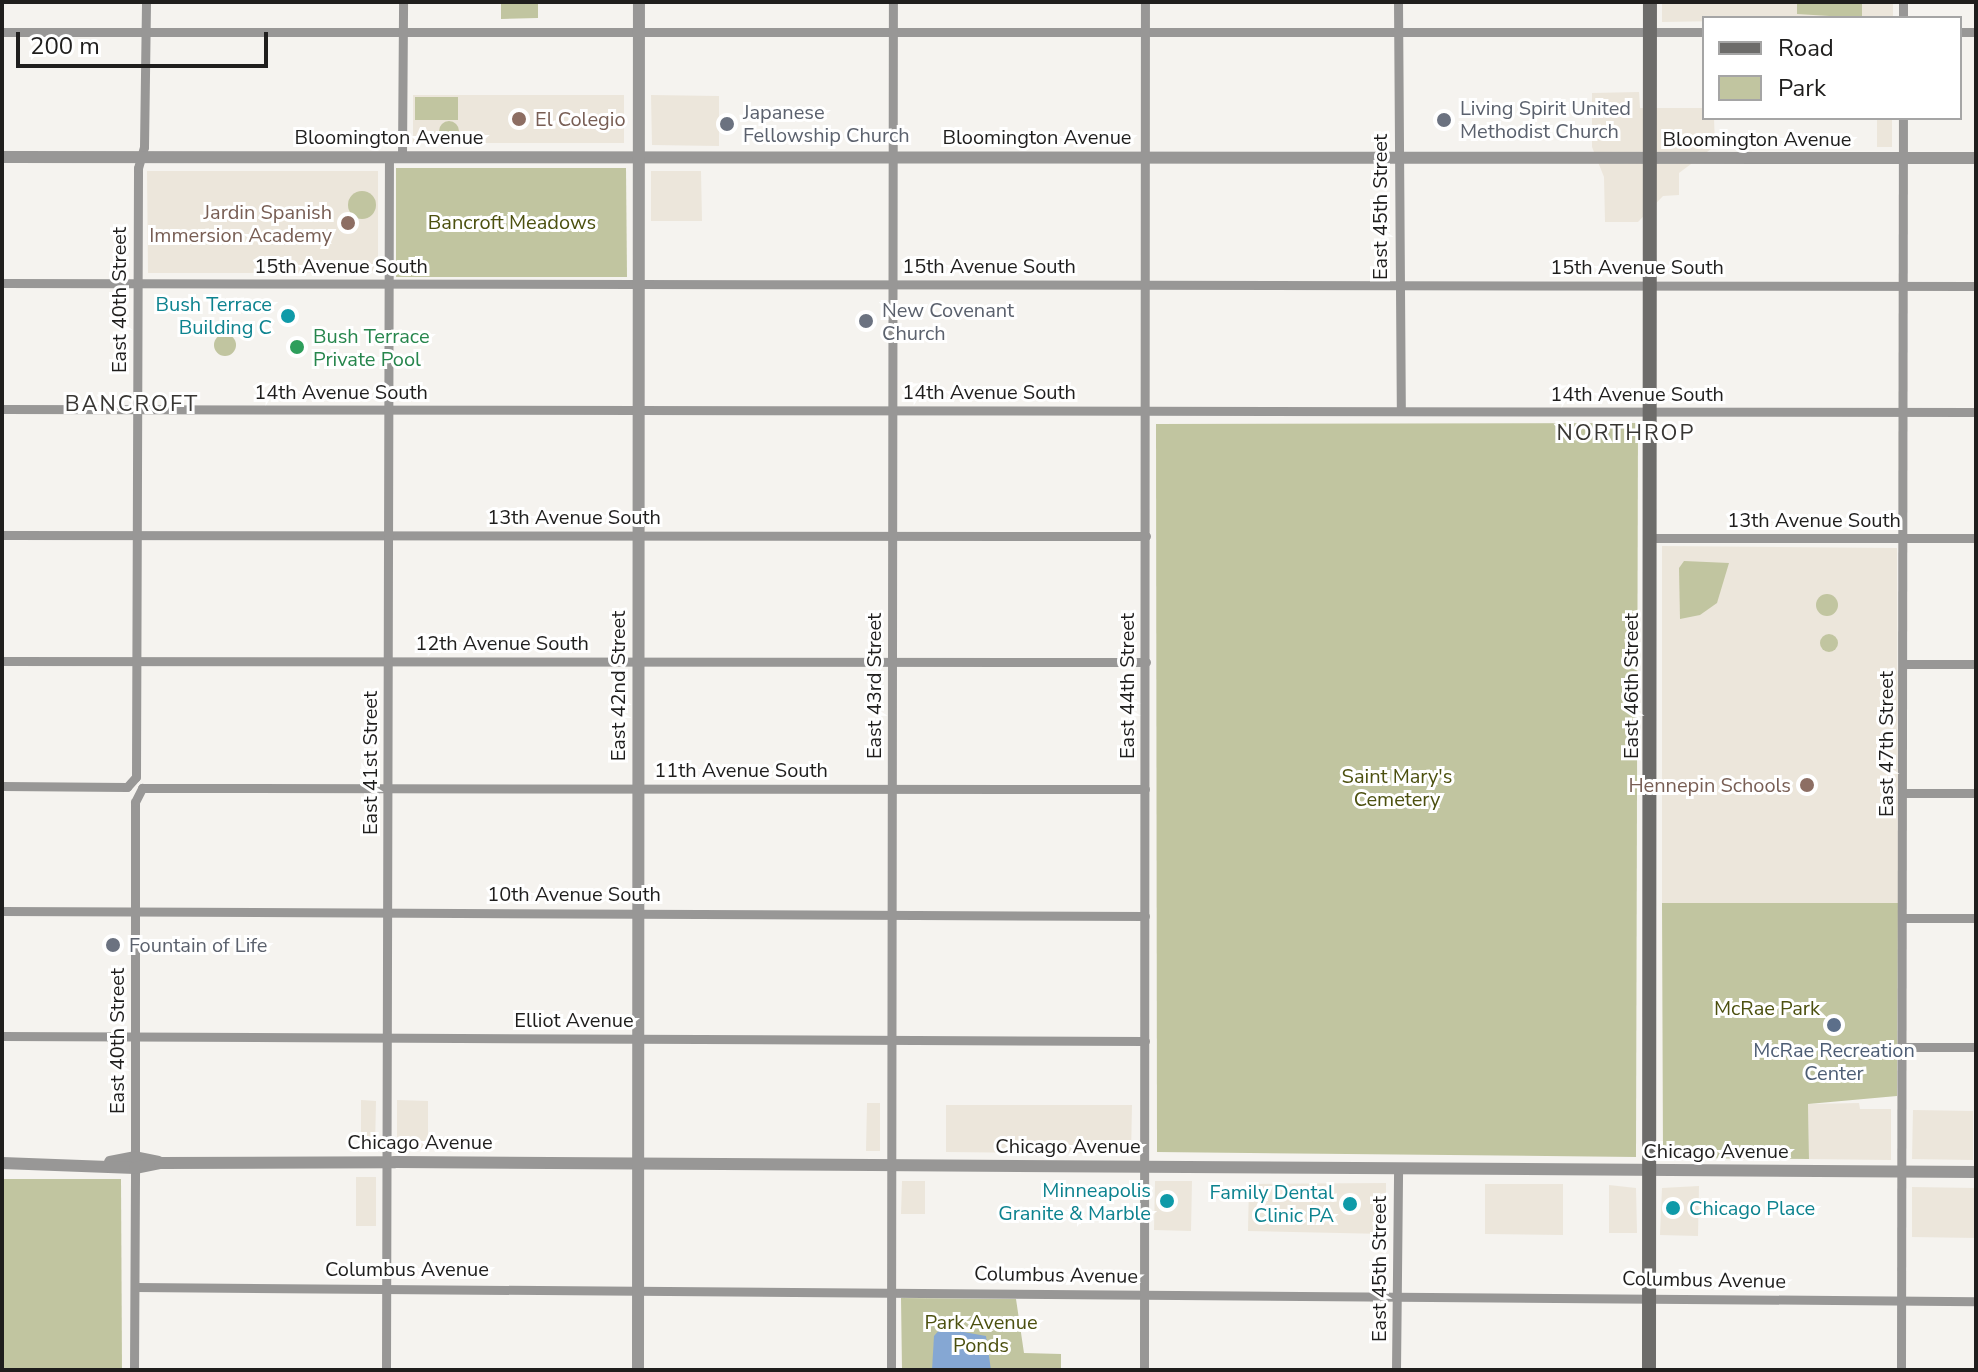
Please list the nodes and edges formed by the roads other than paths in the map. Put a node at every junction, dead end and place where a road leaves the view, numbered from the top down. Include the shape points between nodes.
1 (146, 2) edge
2 (403, 2) edge
3 (639, 2) edge
4 (893, 2) edge
5 (1145, 2) edge
6 (1398, 2) edge
7 (1650, 2) edge
8 (145, 31) junction
9 (402, 31) junction
10 (893, 31) junction
11 (2, 32) edge
12 (639, 32) junction
13 (1145, 32) junction
14 (1398, 32) junction
15 (1650, 32) junction
16 (1702, 32) edge
17 (1903, 120) edge
18 (2, 157) edge
19 (141, 157) junction
20 (396, 157) junction
21 (640, 157) junction
22 (892, 157) junction
23 (1146, 157) junction
24 (1398, 158) junction
25 (1976, 158) edge
26 (1651, 159) junction
27 (1902, 159) junction
28 (2, 283) edge
29 (137, 283) junction
30 (390, 283) junction
31 (639, 283) junction
32 (892, 283) junction
33 (1146, 284) junction
34 (1399, 284) junction
35 (1651, 285) junction
36 (1903, 286) junction
37 (1976, 286) edge
38 (2, 409) edge
39 (639, 409) junction
40 (136, 410) junction
41 (388, 410) junction
42 (892, 410) junction
43 (1146, 410) junction
44 (1401, 411) junction
45 (1651, 412) junction
46 (1976, 412) edge
47 (1903, 413) junction
48 (2, 535) edge
49 (136, 535) junction
50 (388, 535) junction
51 (639, 535) junction
52 (892, 536) junction
53 (1146, 536) junction
54 (1651, 538) junction
55 (1903, 538) junction
56 (1976, 538) edge
57 (639, 660) junction
58 (2, 661) edge
59 (136, 661) junction
60 (388, 662) junction
61 (892, 662) junction
62 (1146, 662) junction
63 (1904, 664) junction
64 (1976, 664) edge
65 (2, 786) edge
66 (388, 786) junction
67 (145, 787) joint
68 (892, 787) junction
69 (638, 788) junction
70 (1145, 789) junction
71 (1903, 793) junction
72 (1976, 793) edge
73 (2, 911) edge
74 (135, 911) junction
75 (387, 912) junction
76 (638, 912) junction
77 (892, 913) junction
78 (1145, 916) junction
79 (1903, 918) junction
80 (1976, 918) edge
81 (2, 1036) edge
82 (135, 1036) junction
83 (387, 1037) junction
84 (638, 1038) junction
85 (892, 1039) junction
86 (1145, 1041) junction
87 (1903, 1047) junction
88 (1976, 1047) edge
89 (135, 1162) junction
90 (387, 1162) junction
91 (2, 1163) edge
92 (639, 1163) junction
93 (891, 1165) junction
94 (1144, 1167) junction
95 (1398, 1169) junction
96 (1650, 1171) junction
97 (1903, 1171) junction
98 (1976, 1172) edge
99 (135, 1287) junction
100 (387, 1287) junction
101 (638, 1288) junction
102 (892, 1290) junction
103 (1144, 1294) junction
104 (1396, 1296) junction
105 (1649, 1298) junction
106 (1901, 1300) junction
107 (1976, 1301) edge
108 (134, 1370) edge
109 (386, 1370) edge
110 (638, 1370) edge
111 (891, 1370) edge
112 (1144, 1370) edge
113 (1396, 1370) edge
114 (1649, 1370) edge
115 (1901, 1370) edge

1 - 8 street, East 40th Street
2 - 9 street, East 41st Street
3 - 12 street, East 42nd Street
4 - 10 street, East 43rd Street
5 - 13 street, East 44th Street
6 - 14 street, East 45th Street
7 - 15 main road, East 46th Street
8 - 9 street
8 - 11 street
8 - 19 street, East 40th Street
9 - 12 street
9 - 20 street, East 41st Street
10 - 12 street
10 - 13 street
10 - 22 street, East 43rd Street
12 - 21 street, East 42nd Street
13 - 14 street
13 - 23 street, East 44th Street
14 - 15 street
14 - 24 street, East 45th Street
15 - 16 street
15 - 26 main road, East 46th Street
17 - 27 street, East 47th Street
18 - 19 street, Bloomington Avenue
19 - 20 street, Bloomington Avenue
19 - 29 street, East 40th Street
20 - 21 street, Bloomington Avenue
20 - 30 street, East 41st Street
21 - 22 street, Bloomington Avenue
21 - 31 street, East 42nd Street
22 - 23 street, Bloomington Avenue
22 - 32 street, East 43rd Street
23 - 24 street, Bloomington Avenue
23 - 33 street, East 44th Street
24 - 26 street, Bloomington Avenue
24 - 34 street, East 45th Street
25 - 27 street, Bloomington Avenue
26 - 27 street, Bloomington Avenue
26 - 35 main road, East 46th Street
27 - 36 street, East 47th Street
28 - 29 street, 15th Avenue South
29 - 30 street, 15th Avenue South
29 - 40 street, East 40th Street
30 - 31 street, 15th Avenue South
30 - 41 street, East 41st Street
31 - 32 street, 15th Avenue South
31 - 39 street, East 42nd Street
32 - 33 street, 15th Avenue South
32 - 42 street, East 43rd Street
33 - 34 street, 15th Avenue South
33 - 43 street, East 44th Street
34 - 35 street, 15th Avenue South
34 - 44 street, East 45th Street
35 - 36 street, 15th Avenue South
35 - 45 main road, East 46th Street
36 - 37 street, 15th Avenue South
36 - 47 street, East 47th Street
38 - 40 street, 14th Avenue South
39 - 41 street, 14th Avenue South
39 - 42 street, 14th Avenue South
39 - 51 street, East 42nd Street
40 - 41 street, 14th Avenue South
40 - 49 street, East 40th Street
41 - 50 street, East 41st Street
42 - 43 street, 14th Avenue South
42 - 52 street, East 43rd Street
43 - 44 street, 14th Avenue South
43 - 53 street, East 44th Street
44 - 45 street, 14th Avenue South
45 - 47 street, 14th Avenue South
45 - 54 main road, East 46th Street
46 - 47 street, 14th Avenue South
47 - 55 street, East 47th Street
48 - 49 street, 13th Avenue South
49 - 50 street, 13th Avenue South
49 - 59 street, East 40th Street
50 - 51 street, 13th Avenue South
50 - 60 street, East 41st Street
51 - 52 street, 13th Avenue South
51 - 57 street, East 42nd Street
52 - 53 street, 13th Avenue South
52 - 61 street, East 43rd Street
53 - 62 street, East 44th Street
54 - 55 street, 13th Avenue South
54 - 96 main road, East 46th Street
55 - 56 street, 13th Avenue South
55 - 63 street, East 47th Street
57 - 60 street, 12th Avenue South
57 - 61 street, 12th Avenue South
57 - 69 street, East 42nd Street
58 - 59 street, 12th Avenue South
59 - 60 street, 12th Avenue South
59 - 65 street, East 40th Street via 136,771 127,787
60 - 66 street, East 41st Street
61 - 62 street, 12th Avenue South
61 - 68 street, East 43rd Street
62 - 70 street, East 44th Street
63 - 64 street
63 - 71 street, East 47th Street
66 - 67 street, 11th Avenue South
66 - 69 street, 11th Avenue South
66 - 75 street, East 41st Street
67 - 74 street, East 40th Street via 135,795
68 - 69 street, 11th Avenue South
68 - 70 street, 11th Avenue South
68 - 77 street, East 43rd Street
69 - 76 street, East 42nd Street
70 - 78 street, East 44th Street
71 - 72 street
71 - 79 street, East 47th Street
73 - 74 street, 10th Avenue South
74 - 75 street, 10th Avenue South
74 - 82 street, East 40th Street
75 - 76 street, 10th Avenue South
75 - 83 street, East 41st Street
76 - 77 street, 10th Avenue South
76 - 84 street, East 42nd Street
77 - 78 street, 10th Avenue South
77 - 85 street, East 43rd Street
78 - 86 street, East 44th Street
79 - 80 street
79 - 87 street, East 47th Street
81 - 82 street, Elliot Avenue
82 - 83 street, Elliot Avenue
82 - 89 street, East 40th Street
83 - 84 street, Elliot Avenue
83 - 90 street, East 41st Street
84 - 85 street, Elliot Avenue
84 - 92 street, East 42nd Street
85 - 86 street, Elliot Avenue
85 - 93 street, East 43rd Street
86 - 94 street, East 44th Street
87 - 88 street
87 - 97 street, East 47th Street
89 - 90 street, Chicago Avenue
89 - 91 street, Chicago Avenue
89 - 99 street, East 40th Street
90 - 92 street, Chicago Avenue
90 - 100 street, East 41st Street
92 - 93 street, Chicago Avenue
92 - 101 street, East 42nd Street
93 - 94 street, Chicago Avenue
93 - 102 street, East 43rd Street
94 - 95 street, Chicago Avenue
94 - 103 street, East 44th Street
95 - 96 street, Chicago Avenue
95 - 104 street, East 45th Street
96 - 97 street, Chicago Avenue
96 - 105 main road, East 46th Street
97 - 98 street, Chicago Avenue
97 - 106 street, East 47th Street
99 - 100 street, Columbus Avenue
99 - 108 street, East 40th Street
100 - 101 street, Columbus Avenue
100 - 109 street, East 41st Street
101 - 102 street, Columbus Avenue
101 - 110 street, East 42nd Street
102 - 103 street, Columbus Avenue
102 - 111 street, East 43rd Street
103 - 104 street, Columbus Avenue
103 - 112 street, East 44th Street
104 - 105 street, Columbus Avenue
104 - 113 street, East 45th Street
105 - 106 street, Columbus Avenue
105 - 114 main road, East 46th Street
106 - 107 street, Columbus Avenue
106 - 115 street, East 47th Street

